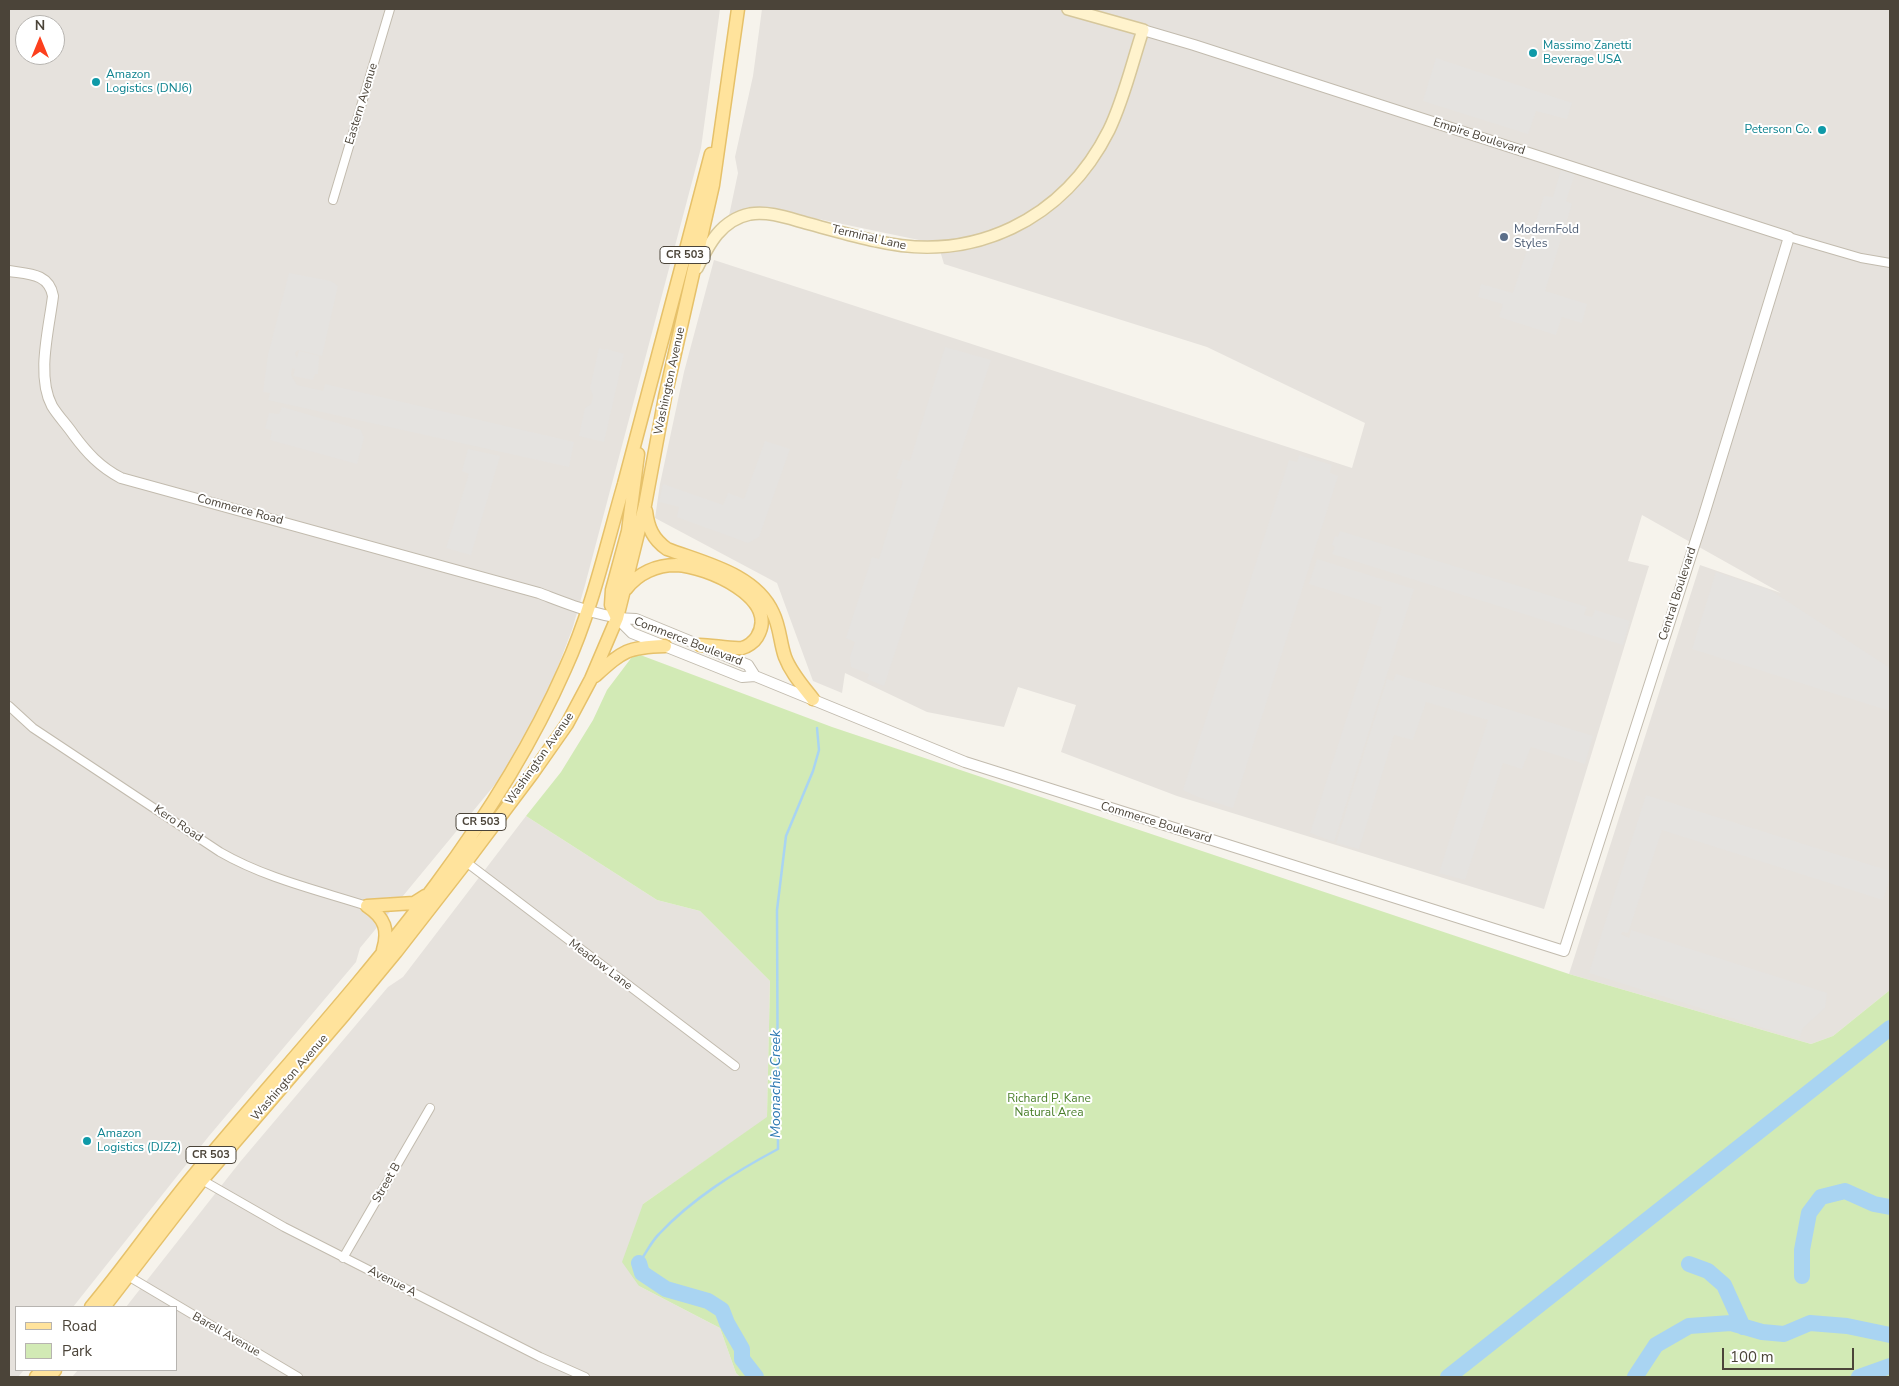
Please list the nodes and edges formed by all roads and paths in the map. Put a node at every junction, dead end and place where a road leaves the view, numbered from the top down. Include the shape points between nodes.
1 (390, 9) edge
2 (738, 9) edge
3 (1068, 9) edge
4 (1143, 30) junction
5 (727, 91) junction
6 (333, 200) dead end
7 (1789, 237) junction
8 (1890, 263) edge
9 (9, 271) edge
10 (692, 279) junction
11 (642, 419) junction
12 (645, 505) junction
13 (625, 591) junction
14 (588, 612) junction
15 (617, 618) junction
16 (700, 645) junction
17 (665, 646) junction
18 (754, 676) junction
19 (591, 679) junction
20 (813, 699) junction
21 (9, 706) edge
22 (466, 862) junction
23 (426, 895) junction
24 (367, 906) junction
25 (1564, 951) joint
26 (382, 953) junction
27 (736, 1066) dead end
28 (430, 1108) dead end
29 (202, 1180) junction
30 (343, 1258) junction
31 (128, 1276) junction
32 (92, 1306) edge
33 (105, 1306) edge
34 (298, 1377) edge
35 (585, 1377) edge

1 - 6 street, Eastern Avenue
2 - 5 main road, Washington Avenue / CR 503
3 - 4 main road, Empire Boulevard
4 - 7 street, Empire Boulevard
4 - 10 main road, Terminal Lane via 1116,113 1101,145 1069,186 1044,209 1020,224 973,242 939,248 914,248 873,241 772,214 749,214 719,230
5 - 10 main road, Washington Avenue / CR 503 via 713,186
5 - 11 main road, Washington Avenue / CR 503
7 - 8 street, Empire Boulevard
7 - 25 street, Central Boulevard
9 - 14 street, Commerce Road via 42,278 52,289 44,367 48,394 53,407 86,451 110,472 121,478 538,593
10 - 12 main road, Washington Avenue / CR 503
11 - 14 main road, Washington Avenue / CR 503
11 - 15 main road via 628,531 612,590 611,605
12 - 13 main road, Washington Avenue / CR 503
12 - 20 main road via 649,529 660,544 738,576 758,591 773,612 785,658
13 - 15 main road, Washington Avenue / CR 503
13 - 16 main road via 635,578 654,568 677,565 700,570 738,586 755,602 762,619 754,641 743,648
14 - 15 street, Commerce Road
14 - 23 main road, Washington Avenue / CR 503 via 565,669 512,772 479,824
15 - 16 street, Commerce Boulevard via 636,619
15 - 17 street, Commerce Boulevard via 632,633
15 - 19 main road, Washington Avenue / CR 503
16 - 18 street, Commerce Boulevard via 748,665
17 - 18 street, Commerce Boulevard via 742,677
17 - 19 main road via 643,646 624,651
18 - 20 street, Commerce Boulevard
19 - 22 main road, Washington Avenue / CR 503 via 567,724
20 - 25 street, Commerce Boulevard via 965,762
21 - 24 street, Kero Road via 33,728 238,863
22 - 27 street, Meadow Lane
22 - 29 main road, Washington Avenue / CR 503 via 356,1000
23 - 24 main road via 414,903
23 - 26 main road, Washington Avenue / CR 503
24 - 26 main road via 377,913 385,927
26 - 32 main road, Washington Avenue / CR 503 via 192,1177
28 - 30 street, Street B
29 - 30 street, Avenue A
29 - 31 main road, Washington Avenue / CR 503
30 - 35 street, Avenue A
31 - 33 main road, Washington Avenue / CR 503
31 - 34 street, Barell Avenue

